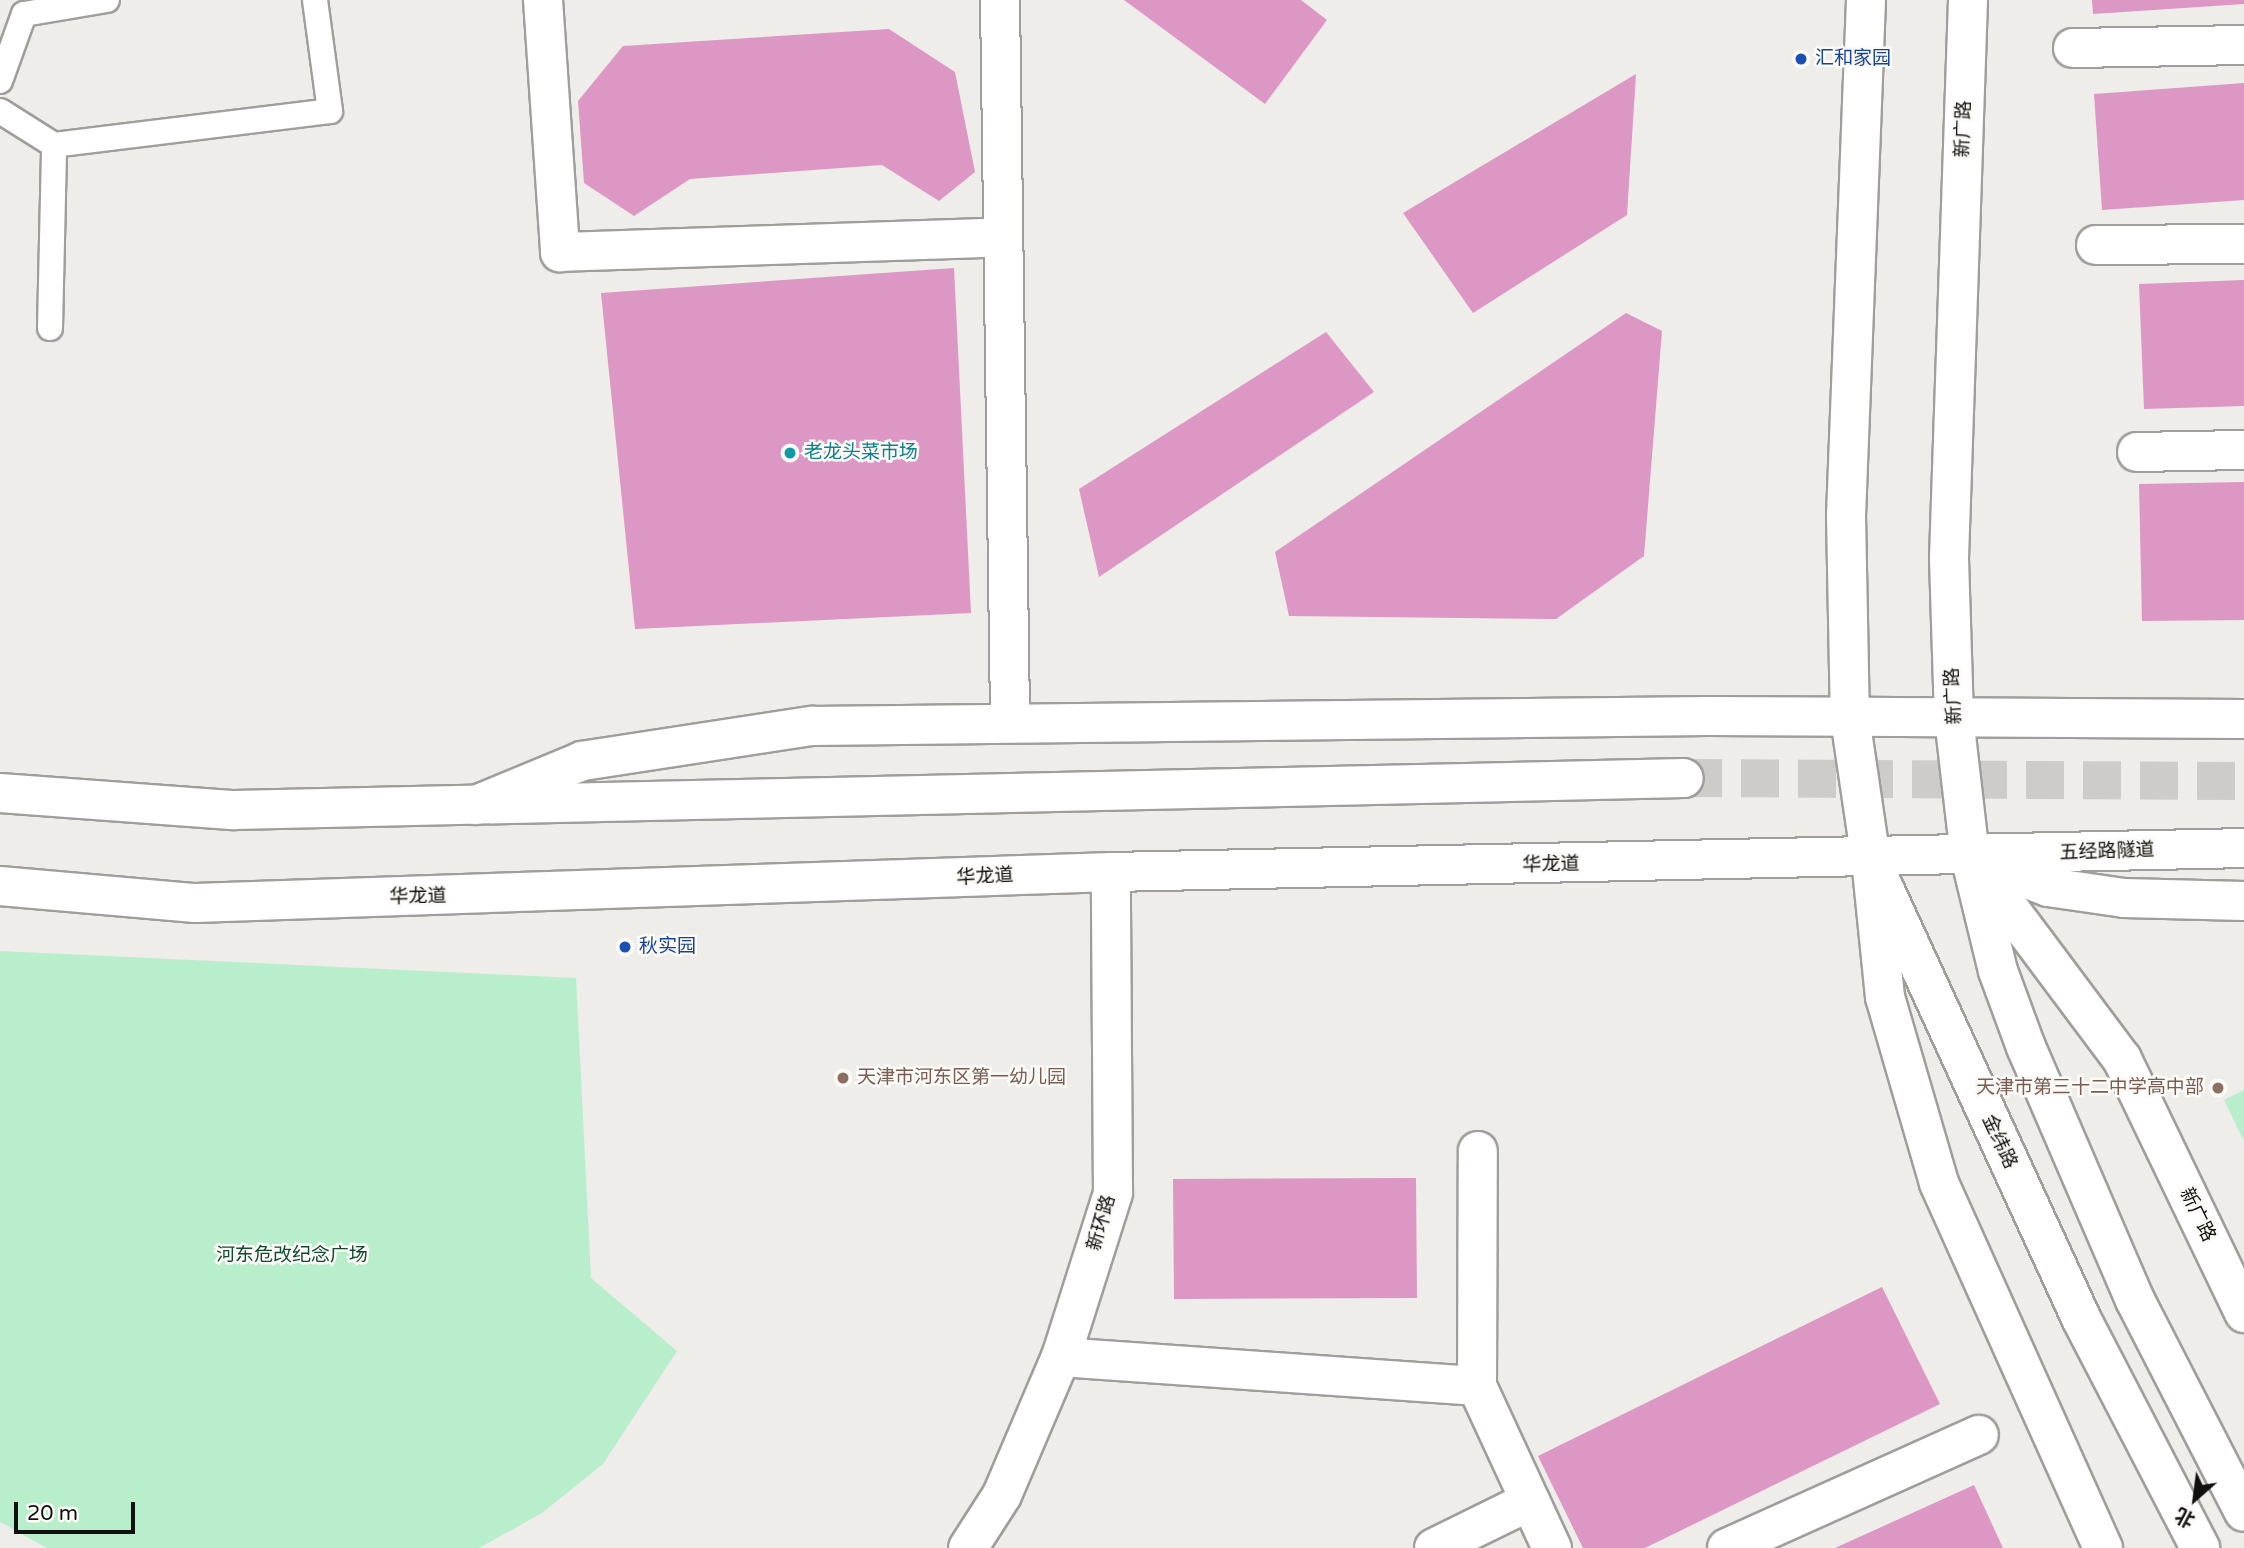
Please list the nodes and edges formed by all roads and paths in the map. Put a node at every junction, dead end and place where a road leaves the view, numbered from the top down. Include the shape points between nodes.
1 (107, 0) edge
2 (315, 0) edge
3 (542, 0) edge
4 (1000, 0) edge
5 (1866, 0) edge
6 (1968, 0) edge
7 (2244, 45) edge
8 (2073, 48) dead end
9 (0, 81) edge
10 (0, 111) edge
11 (54, 145) junction
12 (1003, 237) junction
13 (2096, 244) dead end
14 (2244, 244) edge
15 (50, 328) dead end
16 (2244, 450) edge
17 (2137, 452) dead end
18 (1850, 718) junction
19 (1954, 718) junction
20 (2244, 719) edge
21 (1010, 720) junction
22 (1684, 778) tunnel mouth
23 (0, 793) edge
24 (469, 808) junction
25 (2244, 848) edge
26 (1970, 856) junction
27 (1871, 860) junction
28 (1111, 872) junction
29 (0, 886) edge
30 (2244, 901) edge
31 (1478, 1150) dead end
32 (2244, 1313) edge
33 (1061, 1357) junction
34 (1477, 1386) junction
35 (1979, 1435) dead end
36 (1530, 1501) junction
37 (2244, 1512) edge
38 (968, 1548) edge
39 (1434, 1548) edge
40 (1552, 1548) edge
41 (1727, 1548) edge
42 (2102, 1548) edge
43 (2200, 1548) edge

1 - 9 lane via 24,14
2 - 11 lane via 330,111
3 - 12 street via 560,252
4 - 12 street
5 - 18 street via 1846,515
6 - 19 street, 新广路 via 1949,559
7 - 8 street
10 - 11 lane
11 - 15 lane
12 - 21 street
13 - 14 street
16 - 17 street
18 - 19 street
18 - 21 street
18 - 27 street, 金纬路
19 - 20 street
19 - 26 street, 新广路
21 - 24 street via 812,726 582,761
22 - 24 street
23 - 24 street via 234,810
25 - 26 street, 五经路隧道
26 - 27 street, 华龙道
26 - 30 street via 2048,887 2124,898
26 - 32 street, 新广路 via 2122,1059
26 - 37 street via 1998,971 2026,1047 2135,1300
27 - 28 street, 华龙道
27 - 42 street via 1885,997 1939,1183
27 - 43 street, 金纬路 via 2081,1318
28 - 29 street, 华龙道 via 194,903
28 - 33 street, 新环路 via 1113,1193
31 - 34 street
33 - 34 street
33 - 38 street, 新环路 via 1002,1495
34 - 36 street
35 - 41 street
36 - 39 street
36 - 40 street

